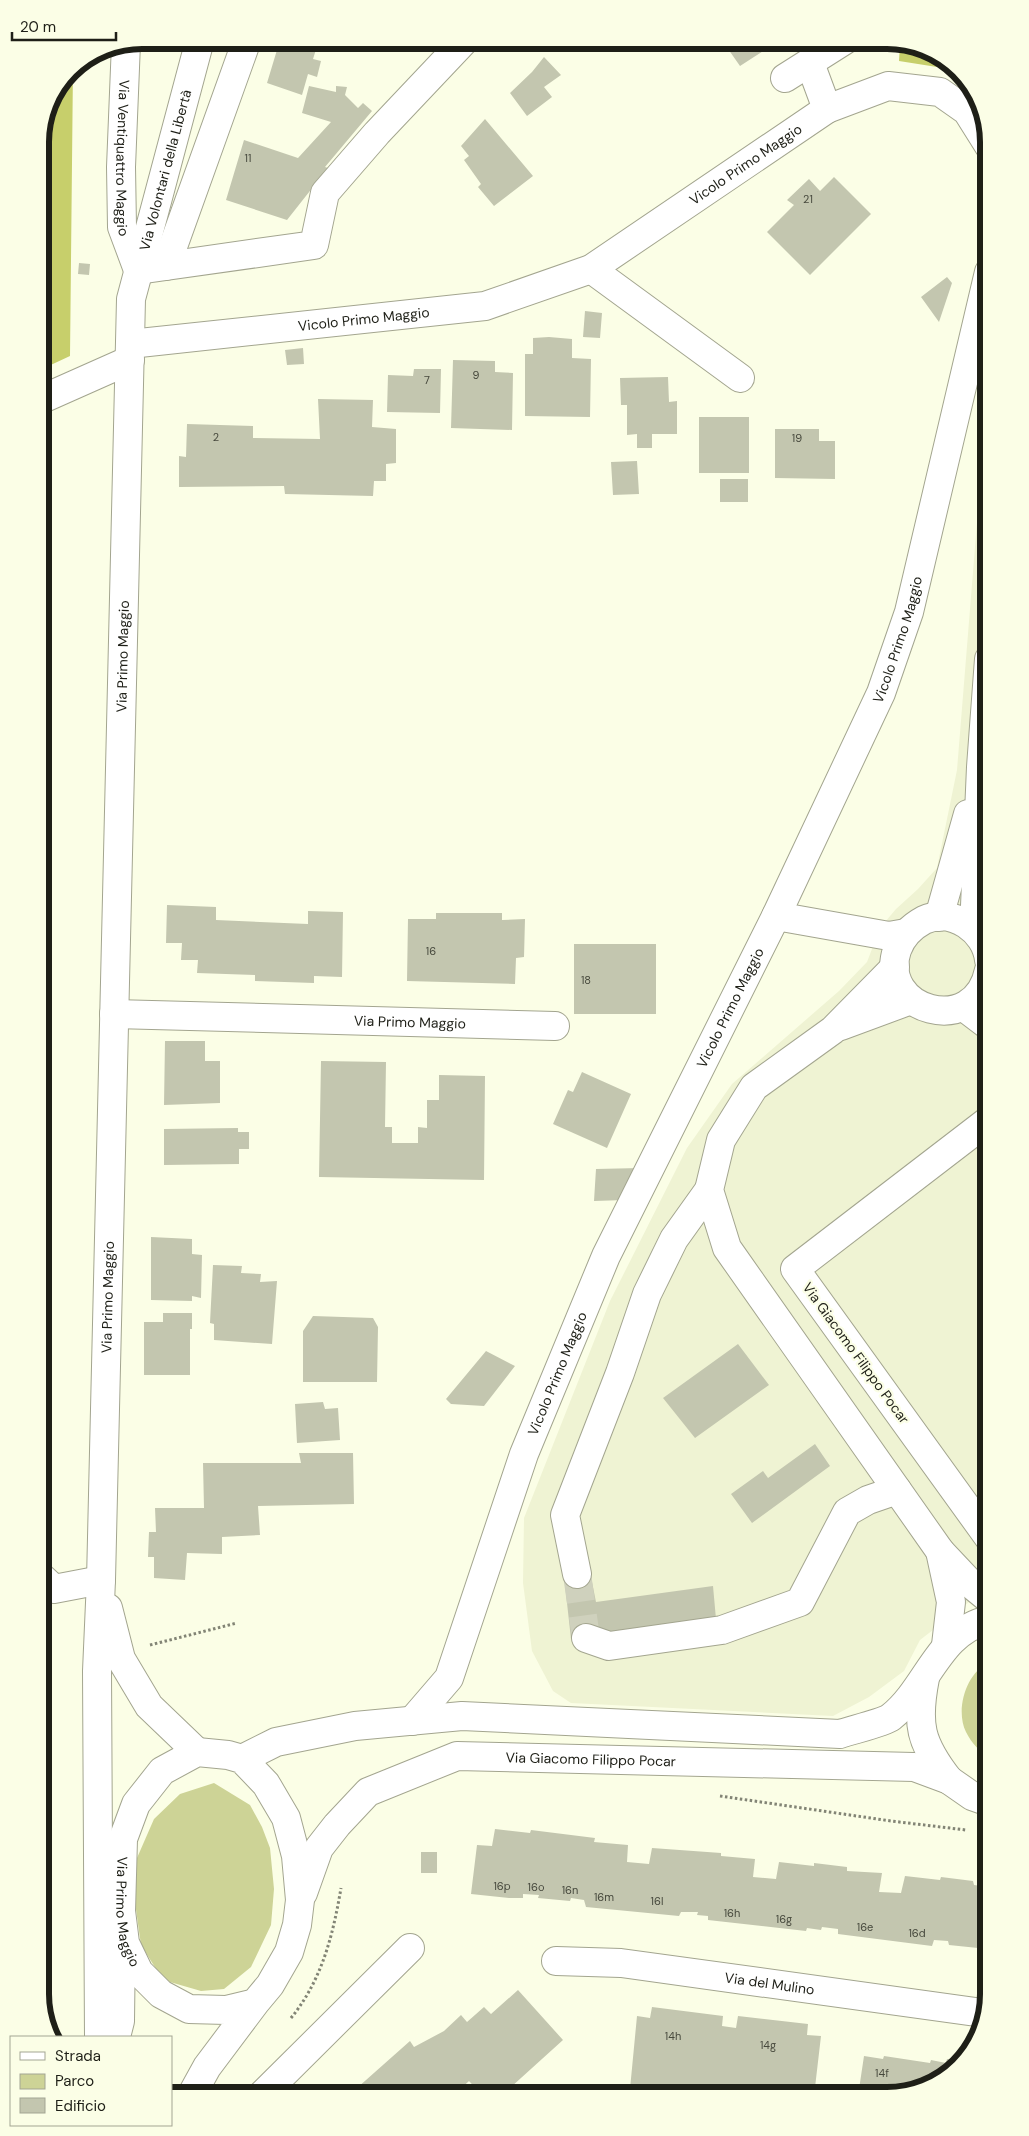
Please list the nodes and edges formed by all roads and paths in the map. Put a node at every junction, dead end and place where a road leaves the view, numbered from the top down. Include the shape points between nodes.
1 (198, 49) edge
2 (243, 49) edge
3 (456, 49) edge
4 (831, 49) edge
5 (126, 51) edge
6 (810, 63) junction
7 (785, 78) dead end
8 (827, 109) junction
9 (979, 130) edge
10 (166, 266) junction
11 (591, 269) junction
12 (138, 270) junction
13 (980, 311) edge
14 (130, 352) junction
15 (740, 378) dead end
16 (49, 395) edge
17 (980, 770) edge
18 (980, 789) edge
19 (776, 916) junction
20 (939, 917) junction
21 (974, 929) junction
22 (906, 933) junction
23 (980, 936) edge
24 (895, 967) junction
25 (980, 993) edge
26 (911, 1000) junction
27 (964, 1007) junction
28 (114, 1014) junction
29 (980, 1019) edge
30 (555, 1026) dead end
31 (833, 1030) junction
32 (980, 1127) edge
33 (709, 1190) junction
34 (897, 1490) junction
35 (980, 1525) edge
36 (940, 1551) junction
37 (577, 1574) tunnel mouth
38 (101, 1580) junction
39 (49, 1584) edge
40 (980, 1592) edge
41 (237, 1622) dead end
42 (980, 1624) edge
43 (586, 1638) dead end
44 (946, 1645) junction
45 (118, 1646) junction
46 (97, 1671) junction
47 (925, 1678) junction
48 (412, 1721) junction
49 (197, 1752) junction
50 (242, 1759) junction
51 (949, 1780) junction
52 (713, 1795) dead end
53 (980, 1799) edge
54 (970, 1830) dead end
55 (123, 1839) junction
56 (300, 1900) junction
57 (121, 1911) junction
58 (410, 1948) dead end
59 (556, 1961) dead end
60 (255, 2003) junction
61 (978, 2012) edge
62 (99, 2036) edge
63 (116, 2036) edge
64 (196, 2087) edge
65 (270, 2087) edge

1 - 12 main road, Via Volontari della Libertà
2 - 10 main road, Via Volontari della Libertà
3 - 10 main road, Via Volontari della Libertà via 325,194 314,246
4 - 6 main road
5 - 12 main road, Via Ventiquattro Maggio via 122,227
6 - 7 main road
6 - 8 main road
8 - 9 main road, Vicolo Primo Maggio via 888,86 940,92 967,111
8 - 11 main road, Vicolo Primo Maggio
10 - 12 main road, Via Volontari della Libertà
11 - 14 main road, Vicolo Primo Maggio via 485,306
11 - 15 main road
12 - 14 main road, Via Primo Maggio via 131,299
13 - 19 main road, Vicolo Primo Maggio via 910,612 881,693
14 - 16 main road, Vicolo Primo Maggio
14 - 28 main road, Via Primo Maggio
17 - 20 main road
18 - 21 main road
19 - 22 main road via 888,936
19 - 48 main road, Vicolo Primo Maggio via 606,1256 524,1454 449,1678
20 - 21 main road via 952,918
20 - 22 main road via 927,919
21 - 23 main road
22 - 24 main road via 896,955
24 - 26 main road via 900,985
24 - 31 main road
25 - 27 main road
26 - 27 main road via 937,1012
26 - 31 main road
27 - 29 main road
28 - 30 main road, Via Primo Maggio
28 - 38 main road, Via Primo Maggio
31 - 33 main road via 754,1087 721,1140
32 - 35 main road, Via Giacomo Filippo Pocar via 796,1269
33 - 34 main road, Via Giacomo Filippo Pocar via 727,1248
33 - 37 main road via 674,1239 647,1294 565,1515
34 - 36 main road, Via Giacomo Filippo Pocar
34 - 43 main road via 868,1500 848,1512 800,1602 722,1630 609,1646
36 - 40 main road, Via Giacomo Filippo Pocar
36 - 44 main road, Via Giacomo Filippo Pocar via 951,1602
38 - 39 main road via 54,1589
38 - 45 main road, Via Primo Maggio
38 - 46 main road, Via Primo Maggio
41 - 45 path via 152,1645
42 - 44 main road, Via Giacomo Filippo Pocar via 964,1630
44 - 47 main road, Via Giacomo Filippo Pocar
45 - 49 main road, Via Primo Maggio via 121,1659 149,1706
46 - 55 main road via 108,1690 112,1711 112,1790
46 - 62 main road, Via Primo Maggio
47 - 48 main road, Via Giacomo Filippo Pocar via 890,1718 840,1734 462,1716
47 - 51 main road, Via Giacomo Filippo Pocar via 920,1705 922,1732 932,1758
48 - 50 main road, Via Giacomo Filippo Pocar via 356,1726 276,1742
49 - 50 main road
49 - 55 main road, Via Primo Maggio via 162,1771 136,1804
50 - 56 main road via 266,1784 286,1818 296,1856
51 - 53 main road, Via Giacomo Filippo Pocar
51 - 56 main road, Via Giacomo Filippo Pocar via 914,1767 457,1756 368,1792 320,1848
52 - 54 path
55 - 57 main road, Via Primo Maggio
56 - 60 main road via 298,1926 288,1952 270,1985
57 - 60 main road, Via Primo Maggio via 125,1943 139,1972 161,1994 189,2009 226,2010
57 - 63 main road via 120,2021
58 - 65 main road
59 - 61 main road, Via del Mulino via 620,1963
60 - 64 main road

